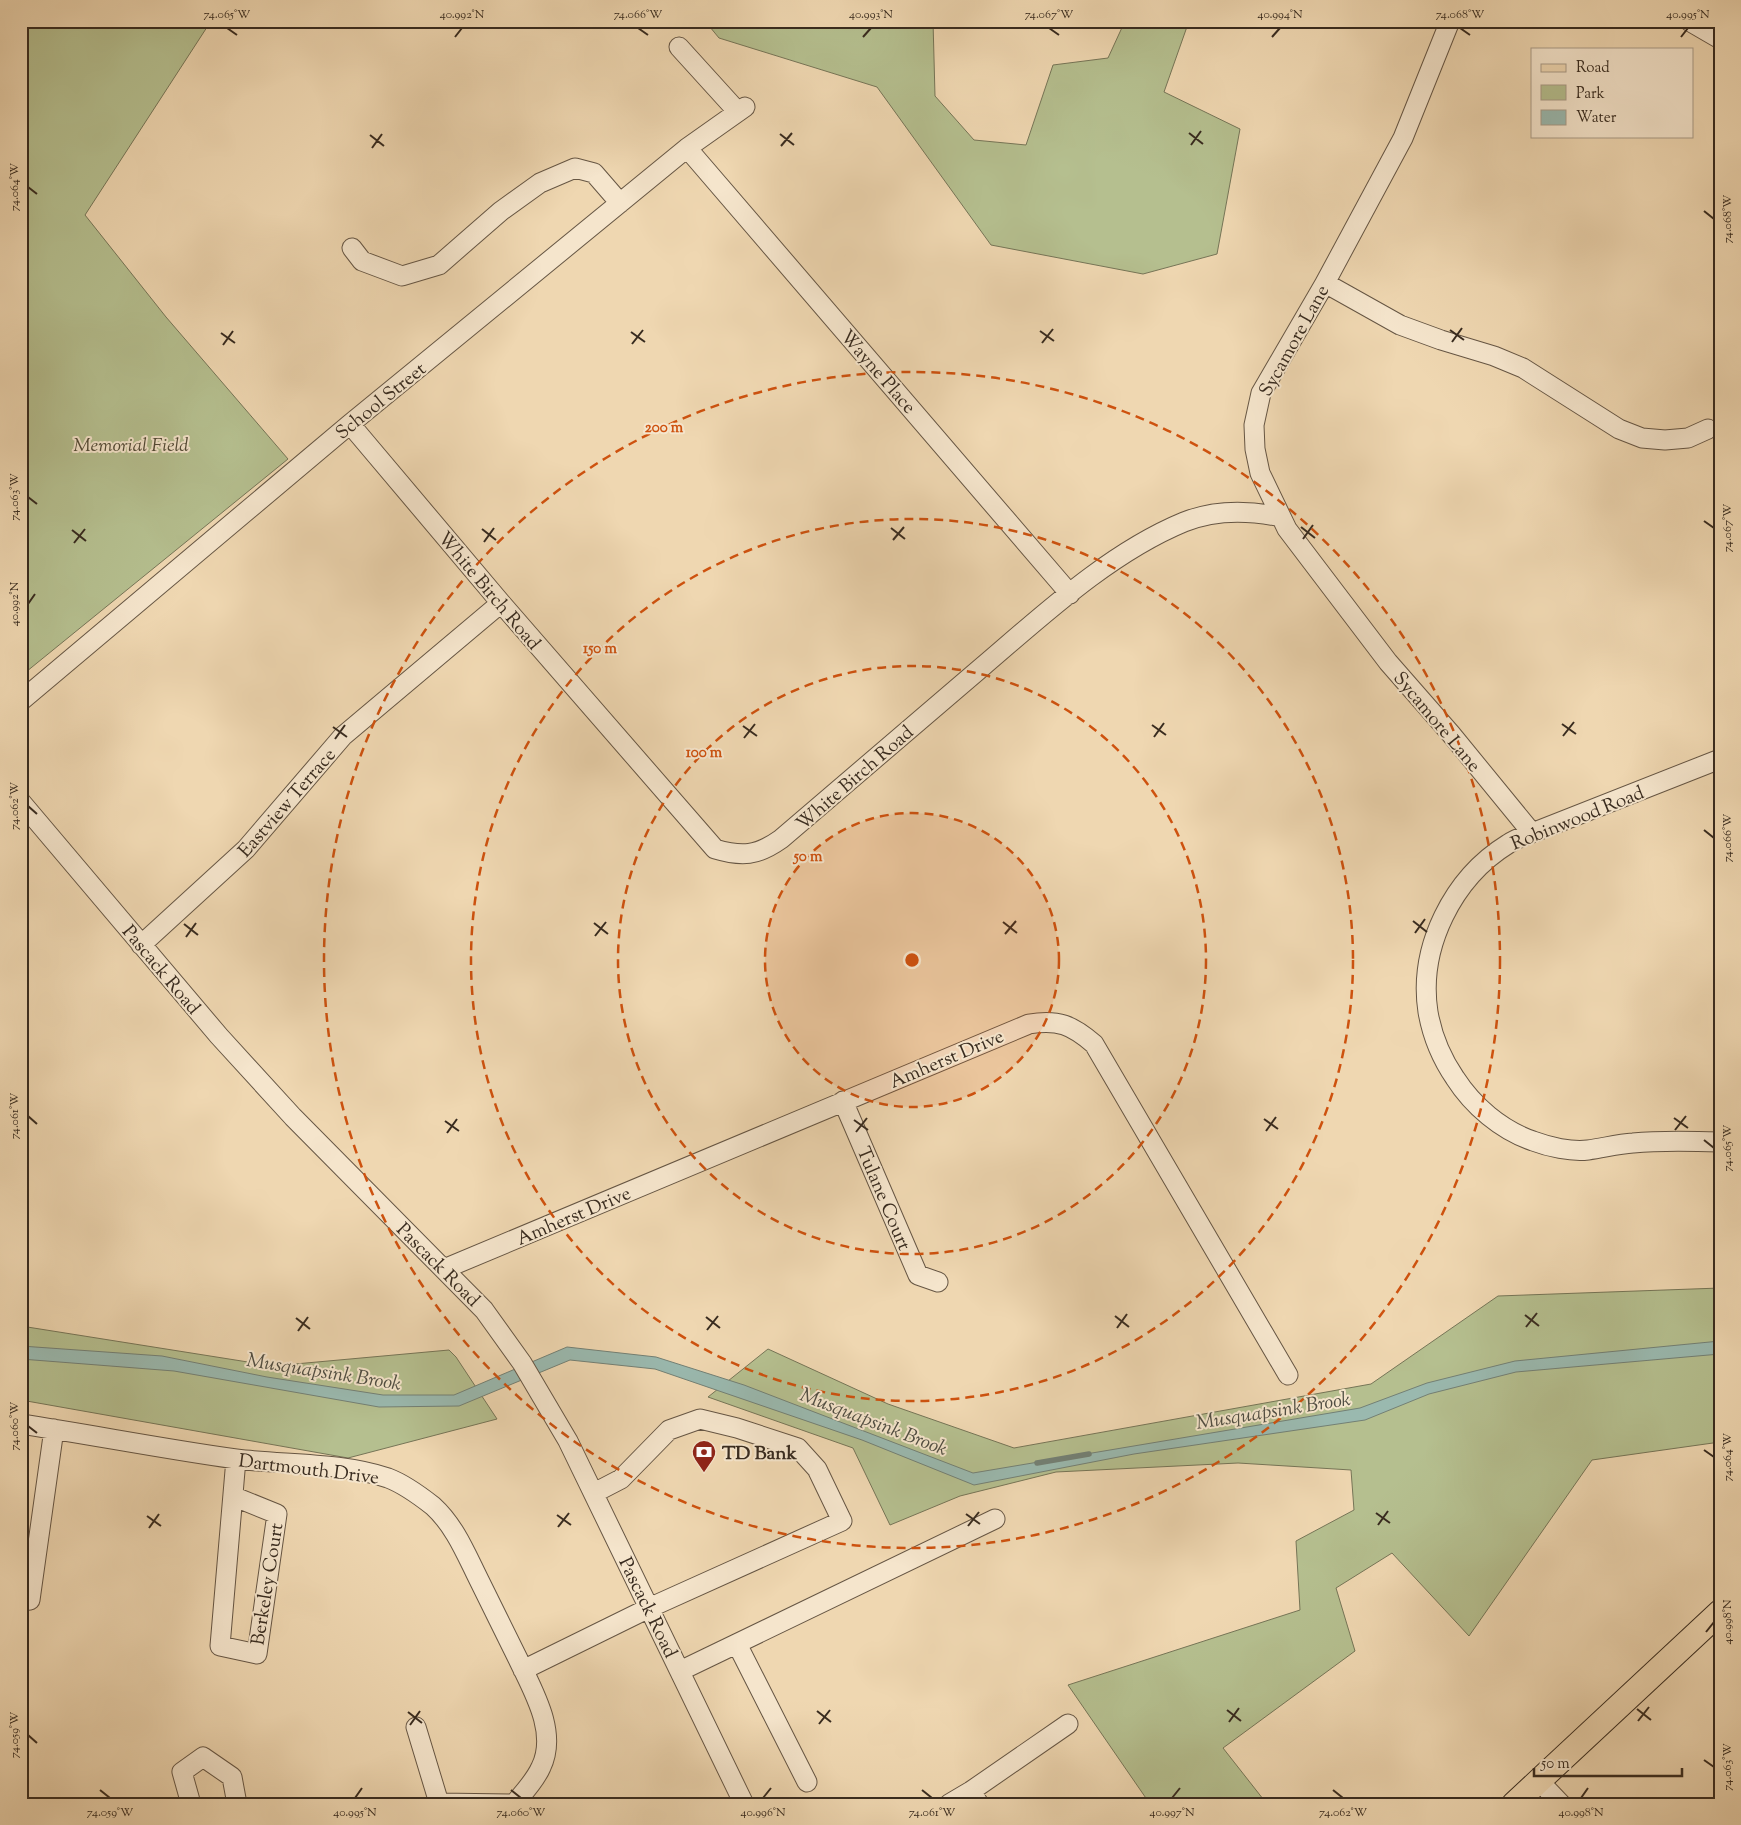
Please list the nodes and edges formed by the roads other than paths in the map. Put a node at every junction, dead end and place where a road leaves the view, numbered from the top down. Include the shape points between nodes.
1 (1450, 21) edge
2 (1689, 21) edge
3 (1720, 39) edge
4 (680, 47) dead end
5 (687, 148) junction
6 (620, 203) junction
7 (352, 248) dead end
8 (1325, 283) junction
9 (350, 424) junction
10 (1708, 430) dead end
11 (1281, 517) junction
12 (1070, 594) junction
13 (501, 603) junction
14 (21, 701) edge
15 (1720, 759) edge
16 (21, 802) edge
17 (1532, 833) junction
18 (141, 945) junction
19 (843, 1101) junction
20 (1720, 1142) edge
21 (444, 1269) junction
22 (938, 1282) dead end
23 (1288, 1376) dead end
24 (21, 1424) edge
25 (54, 1429) junction
26 (236, 1459) junction
27 (594, 1493) junction
28 (235, 1498) dead end
29 (995, 1519) dead end
30 (21, 1601) edge
31 (649, 1608) junction
32 (1720, 1612) edge
33 (737, 1644) junction
34 (523, 1670) junction
35 (680, 1671) junction
36 (1068, 1724) dead end
37 (416, 1727) dead end
38 (1539, 1780) junction
39 (807, 1782) dead end
40 (975, 1797) edge
41 (192, 1804) edge
42 (237, 1804) edge
43 (514, 1804) edge
44 (744, 1804) edge
45 (949, 1804) edge
46 (1514, 1804) edge
47 (1561, 1804) edge

1 - 8 street, Sycamore Lane via 1402,138
2 - 3 street
4 - 5 street, School Street via 742,110
5 - 6 street, School Street
5 - 12 street, Wayne Place
6 - 7 street via 594,173 575,168 540,183 439,265 402,276 362,262
6 - 9 street, School Street
8 - 10 street via 1400,325 1523,368 1619,429 1642,438 1688,438
8 - 11 street, Sycamore Lane via 1259,398 1254,425 1255,449 1260,473
9 - 13 street, White Birch Road
9 - 14 street, School Street
11 - 12 street, White Birch Road via 1234,511 1184,522 1126,552
11 - 17 street, Sycamore Lane via 1388,662
12 - 13 street, White Birch Road via 781,839 751,854 732,854 715,849
13 - 18 street, Eastview Terrace via 343,736 246,849
15 - 17 street, Robinwood Road
16 - 18 street, Pascack Road
17 - 20 street, Robinwood Road via 1508,843 1484,861 1464,882 1437,932 1429,961 1428,1012 1435,1039 1449,1070 1485,1114 1524,1137 1558,1148 1586,1150 1678,1140
18 - 21 street, Pascack Road via 287,1110
19 - 21 street, Amherst Drive
19 - 22 street, Tulane Court via 918,1276
19 - 23 street, Amherst Drive via 1029,1024 1045,1021 1079,1031 1094,1044
21 - 27 street, Pascack Road via 484,1310 518,1358 568,1441
24 - 25 street, Dartmouth Drive
25 - 26 street, Dartmouth Drive
25 - 30 street via 30,1600
26 - 28 street, Berkeley Court via 220,1646 257,1654 277,1514
26 - 34 street, Dartmouth Drive via 364,1471 389,1478 413,1491 452,1528
27 - 31 street, Pascack Road
27 - 31 street via 621,1479 669,1430 700,1419 798,1448 817,1469 842,1521
29 - 33 street
31 - 34 street
31 - 35 street, Pascack Road
32 - 38 main road
33 - 35 street
33 - 39 street
34 - 43 street, Dartmouth Drive via 543,1715 546,1747 542,1766
35 - 44 street, Pascack Road
36 - 40 street
37 - 43 street via 439,1802
38 - 46 main road
38 - 47 street
40 - 45 street
41 - 42 street via 182,1772 203,1757 232,1777

